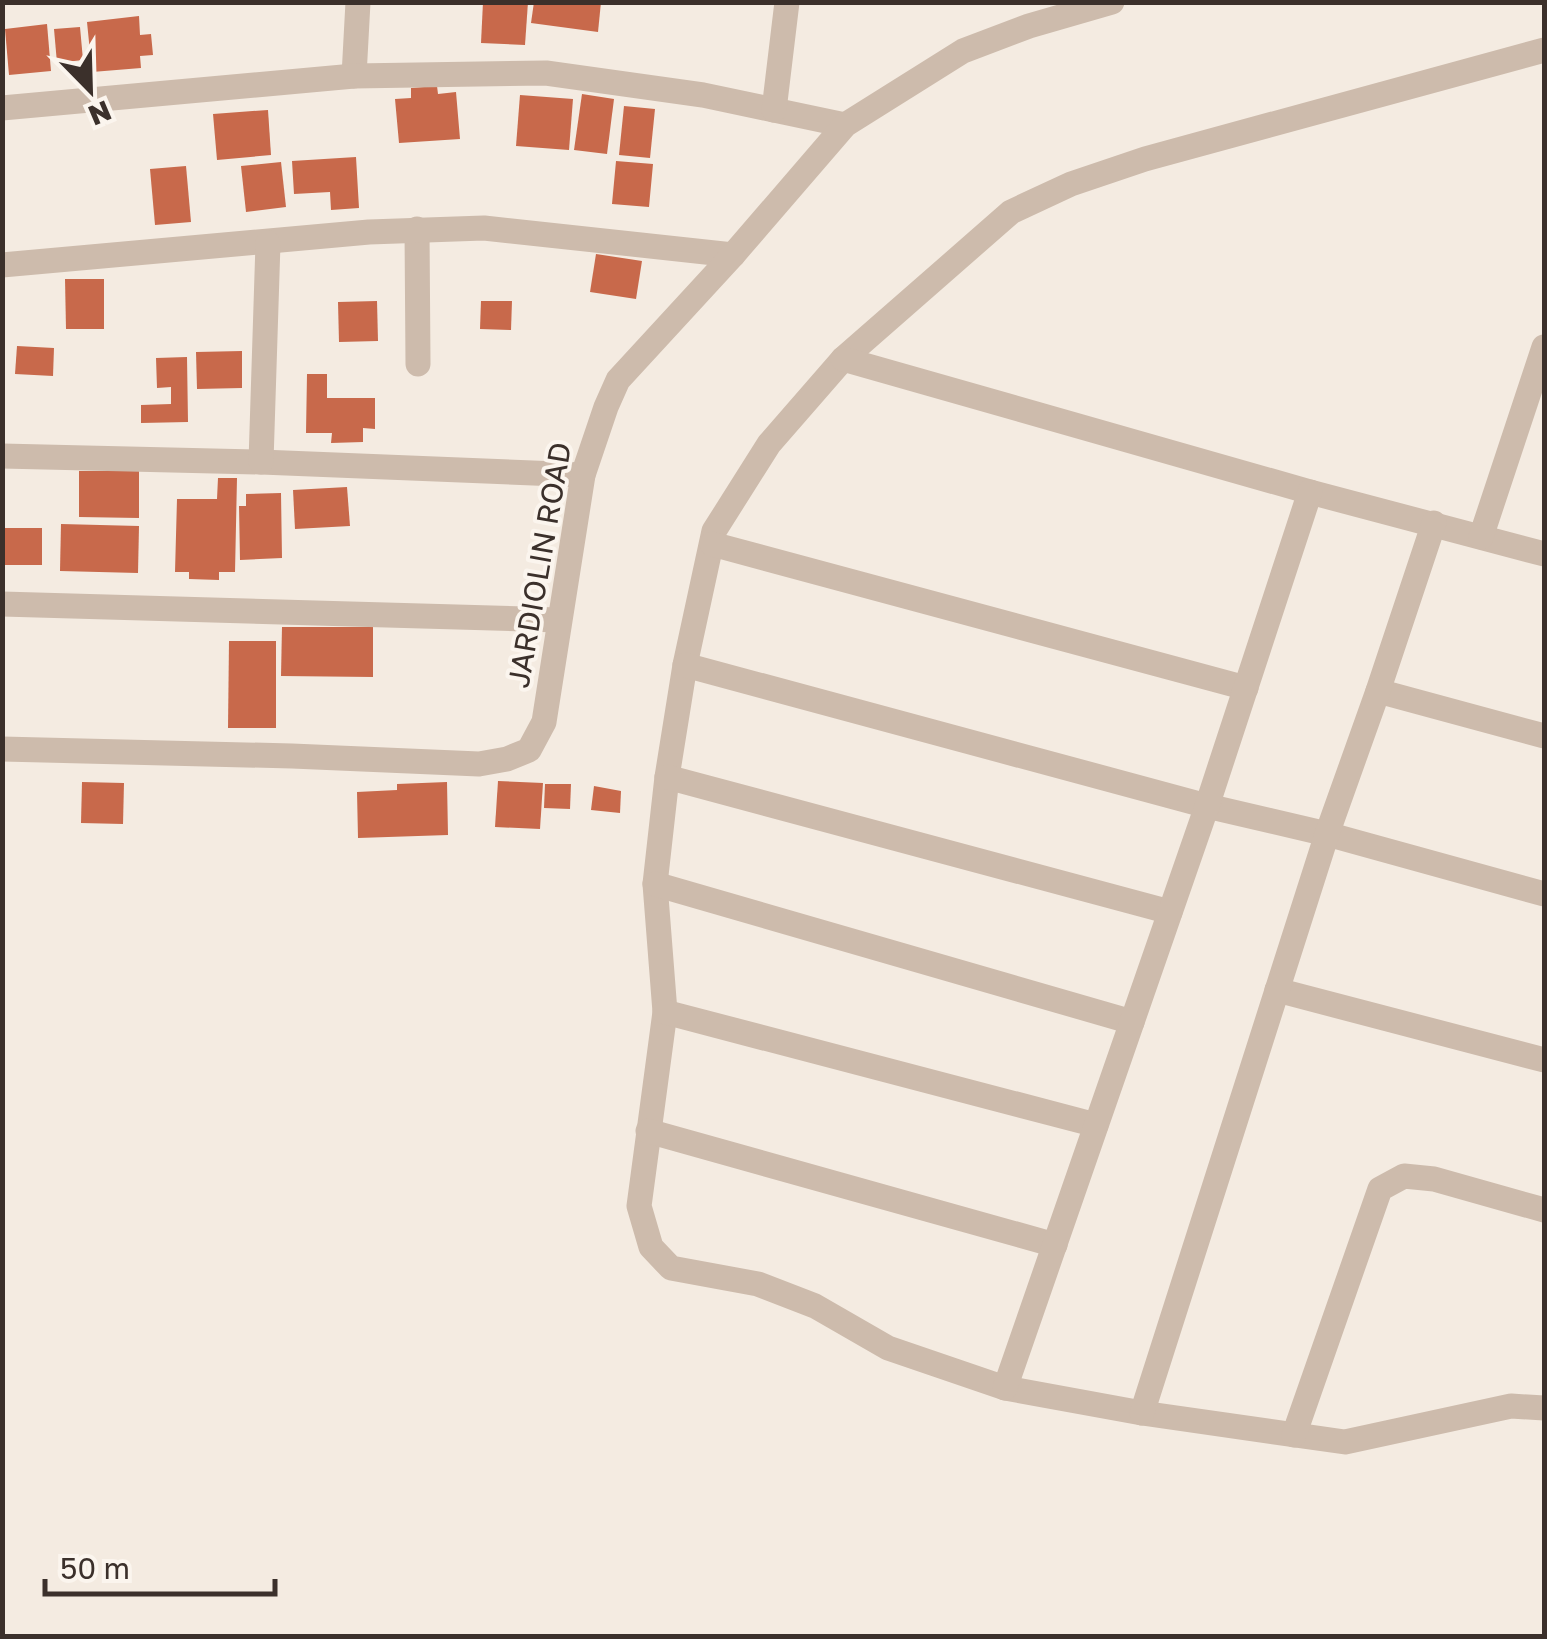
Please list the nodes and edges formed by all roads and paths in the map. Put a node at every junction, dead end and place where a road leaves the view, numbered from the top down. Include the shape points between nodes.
1 (358, 2) edge
2 (787, 2) edge
3 (1112, 2) edge
4 (1544, 50) edge
5 (354, 76) junction
6 (2, 108) edge
7 (774, 110) junction
8 (845, 125) junction
9 (418, 229) junction
10 (268, 243) junction
11 (733, 255) junction
12 (2, 265) edge
13 (1544, 347) edge
14 (843, 358) junction
15 (418, 364) dead end
16 (2, 456) edge
17 (261, 462) junction
18 (583, 475) junction
19 (1310, 492) junction
20 (1434, 524) junction
21 (1481, 537) junction
22 (712, 544) junction
23 (1544, 554) edge
24 (2, 604) edge
25 (559, 620) junction
26 (685, 664) junction
27 (1246, 688) junction
28 (1378, 691) junction
29 (1544, 736) edge
30 (2, 749) edge
31 (667, 777) junction
32 (1207, 806) junction
33 (1327, 834) junction
34 (656, 884) junction
35 (1544, 894) edge
36 (1170, 912) junction
37 (1277, 990) junction
38 (666, 1012) junction
39 (1132, 1022) junction
40 (1544, 1060) edge
41 (1096, 1125) junction
42 (648, 1131) junction
43 (1544, 1210) edge
44 (1055, 1245) junction
45 (1005, 1388) junction
46 (1544, 1408) edge
47 (1142, 1413) junction
48 (1294, 1435) junction

1 - 5 street
2 - 7 street
3 - 8 street, JARDIOLIN ROAD via 963,51
4 - 14 street via 1071,184 1011,212
5 - 6 street
5 - 7 street via 546,73
7 - 8 street
8 - 11 street, JARDIOLIN ROAD
9 - 10 street
9 - 11 street via 484,228
9 - 15 street
10 - 12 street
10 - 17 street
11 - 18 street, JARDIOLIN ROAD via 618,380
13 - 21 street
14 - 19 street
14 - 22 street via 769,444
16 - 17 street
17 - 18 street
18 - 25 street, JARDIOLIN ROAD
19 - 20 street
19 - 27 street
20 - 21 street
20 - 28 street
21 - 23 street
22 - 26 street
22 - 27 street
24 - 25 street
25 - 30 street, JARDIOLIN ROAD via 544,722 530,750 507,759 480,764
26 - 31 street
26 - 32 street
27 - 32 street
28 - 29 street
28 - 33 street
31 - 34 street
31 - 36 street
32 - 33 street
32 - 36 street
33 - 35 street
33 - 37 street
34 - 38 street
34 - 39 street
36 - 39 street
37 - 40 street
37 - 47 street
38 - 41 street
38 - 42 street
39 - 41 street
41 - 44 street
42 - 44 street
42 - 45 street via 638,1206 650,1247 671,1268 758,1284 815,1306 888,1348
43 - 48 street via 1434,1178 1404,1176 1380,1189
44 - 45 street
45 - 47 street
46 - 48 street via 1512,1406 1344,1442
47 - 48 street

